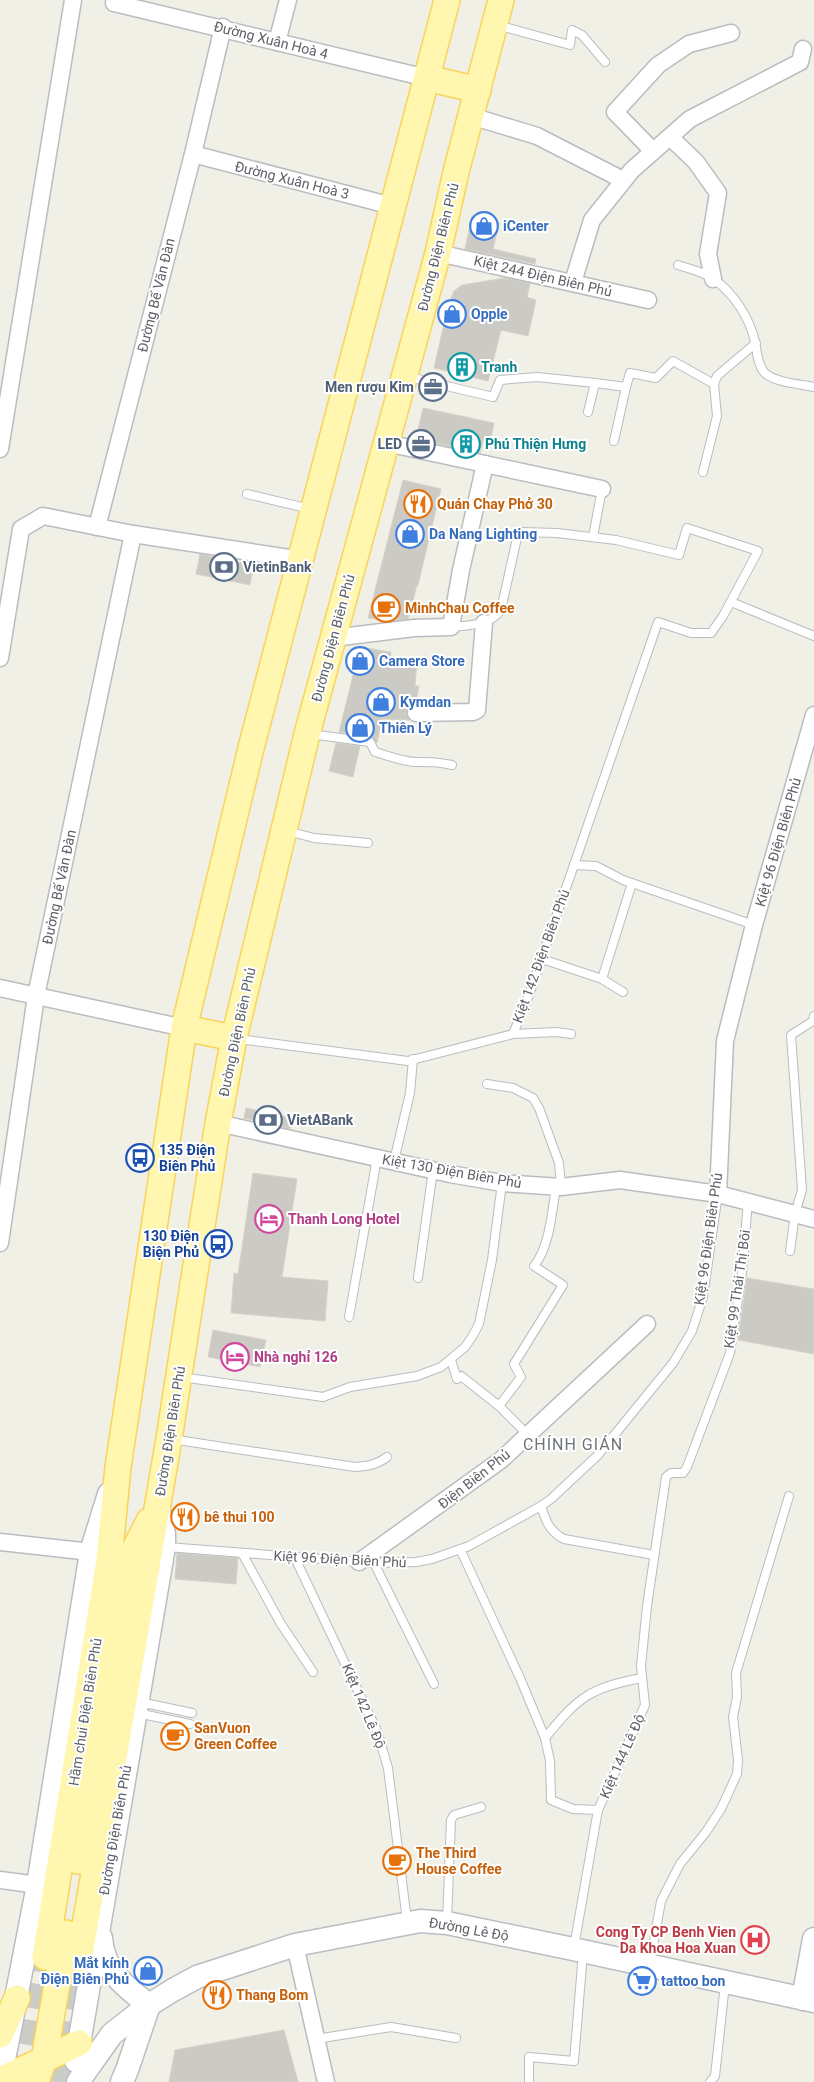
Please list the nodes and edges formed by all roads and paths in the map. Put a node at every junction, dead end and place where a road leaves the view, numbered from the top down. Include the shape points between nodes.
1 (73, 0) edge
2 (288, 0) edge
3 (447, 0) edge
4 (502, 0) edge
5 (114, 3) dead end
6 (495, 25) junction
7 (223, 27) junction
8 (731, 33) dead end
9 (278, 42) junction
10 (803, 49) dead end
11 (605, 62) dead end
12 (427, 78) junction
13 (478, 90) junction
14 (471, 116) junction
15 (670, 137) junction
16 (653, 152) junction
17 (193, 154) junction
18 (623, 180) junction
19 (392, 206) junction
20 (438, 253) junction
21 (678, 265) dead end
22 (714, 279) junction
23 (573, 282) junction
24 (648, 300) dead end
25 (756, 343) junction
26 (404, 376) junction
27 (595, 383) junction
28 (714, 384) junction
29 (626, 387) junction
30 (814, 387) edge
31 (588, 412) dead end
32 (614, 441) dead end
33 (386, 443) junction
34 (0, 449) edge
35 (485, 464) junction
36 (703, 472) dead end
37 (602, 489) joint
38 (247, 494) dead end
39 (314, 510) junction
40 (97, 527) junction
41 (133, 534) junction
42 (593, 537) junction
43 (302, 560) junction
44 (731, 602) junction
45 (484, 623) junction
46 (451, 627) junction
47 (814, 636) edge
48 (333, 638) junction
49 (0, 658) edge
50 (416, 713) dead end
51 (814, 715) edge
52 (307, 734) junction
53 (811, 736) edge
54 (452, 765) dead end
55 (283, 830) junction
56 (368, 843) dead end
57 (574, 865) junction
58 (632, 883) junction
59 (754, 925) junction
60 (542, 959) junction
61 (602, 978) junction
62 (0, 988) edge
63 (623, 992) dead end
64 (36, 996) junction
65 (814, 1016) edge
66 (184, 1028) junction
67 (513, 1034) junction
68 (571, 1034) dead end
69 (234, 1038) junction
70 (414, 1059) junction
71 (488, 1084) dead end
72 (218, 1123) junction
73 (377, 1158) junction
74 (394, 1161) junction
75 (433, 1170) junction
76 (502, 1183) junction
77 (558, 1187) junction
78 (718, 1194) junction
79 (748, 1201) junction
80 (795, 1214) junction
81 (814, 1219) edge
82 (0, 1243) edge
83 (790, 1250) dead end
84 (418, 1278) dead end
85 (349, 1316) dead end
86 (647, 1324) dead end
87 (450, 1360) junction
88 (179, 1377) junction
89 (499, 1406) junction
90 (528, 1435) junction
91 (169, 1439) junction
92 (387, 1457) dead end
93 (118, 1467) junction
94 (668, 1474) joint
95 (789, 1496) dead end
96 (158, 1506) junction
97 (542, 1506) junction
98 (0, 1542) edge
99 (164, 1547) junction
100 (460, 1550) junction
101 (91, 1552) junction
102 (242, 1553) junction
103 (654, 1555) junction
104 (295, 1558) junction
105 (366, 1562) junction
106 (313, 1672) dead end
107 (642, 1678) junction
108 (434, 1684) dead end
109 (137, 1707) junction
110 (192, 1713) dead end
111 (190, 1724) dead end
112 (545, 1738) junction
113 (481, 1807) dead end
114 (598, 1810) junction
115 (0, 1880) edge
116 (38, 1885) junction
117 (100, 1923) junction
118 (408, 1923) junction
119 (447, 1924) junction
120 (814, 1939) edge
121 (295, 1945) junction
122 (578, 1950) junction
123 (45, 1957) tunnel mouth
124 (79, 1960) tunnel mouth
125 (650, 1965) junction
126 (725, 1982) junction
127 (17, 1998) junction
128 (809, 2000) edge
129 (149, 2005) junction
130 (112, 2034) junction
131 (0, 2035) edge
132 (456, 2038) dead end
133 (316, 2039) junction
134 (79, 2043) junction
135 (44, 2059) junction
136 (0, 2080) edge
137 (36, 2082) edge
138 (72, 2082) edge
139 (78, 2082) edge
140 (122, 2082) edge
141 (326, 2082) edge
142 (529, 2082) edge
143 (710, 2082) edge

1 - 34 street
2 - 9 street
3 - 12 main road
4 - 6 main road, Đường Điện Biên Phủ
5 - 7 street, Đường Xuân Hoà 4
6 - 11 lane via 570,45 572,30 582,36
6 - 13 main road, Đường Điện Biên Phủ
7 - 9 street, Đường Xuân Hoà 4
7 - 17 street, Đường Bế Văn Đàn
8 - 16 street via 689,44 658,64 615,112
9 - 12 street, Đường Xuân Hoà 4
10 - 15 street via 800,62 690,119
12 - 13 main road
12 - 19 main road
13 - 14 main road, Đường Điện Biên Phủ
14 - 18 street via 536,136
14 - 20 main road, Đường Điện Biên Phủ
15 - 16 street
15 - 22 street via 696,162 718,193 708,254
16 - 18 street
17 - 19 street, Đường Xuân Hoà 3
17 - 40 street, Đường Bế Văn Đàn
18 - 23 street via 592,220
19 - 39 main road
20 - 23 street, Kiệt 244 Điện Biên Phủ
20 - 26 main road, Đường Điện Biên Phủ
21 - 22 lane
22 - 25 lane via 741,308
23 - 24 street, Kiệt 244 Điện Biên Phủ
25 - 28 lane via 717,376
25 - 30 lane via 765,373 773,378
26 - 27 lane via 493,397 500,380 537,377
26 - 33 main road, Đường Điện Biên Phủ
27 - 29 lane
27 - 31 lane
28 - 29 lane via 673,361 656,378 630,373
28 - 36 lane via 717,416
29 - 32 lane
33 - 35 street
33 - 48 main road, Đường Điện Biên Phủ
35 - 37 street
35 - 46 street
37 - 42 lane
38 - 39 lane
39 - 43 main road
40 - 41 street
40 - 49 street via 44,516 21,529
41 - 43 street
41 - 64 street, Đường Bế Văn Đàn
42 - 44 lane via 679,555 688,528 758,551
42 - 45 lane via 519,533 501,610
43 - 66 main road via 251,748
44 - 47 lane
44 - 57 lane, Kiệt 142 Điện Biên Phủ via 711,633 690,633 658,622
45 - 46 lane
45 - 50 street via 478,710
46 - 48 street
48 - 52 main road, Đường Điện Biên Phủ
51 - 53 street, Kiệt 96 Điện Biên Phủ
52 - 54 lane via 370,742 375,752 405,760
52 - 55 main road, Đường Điện Biên Phủ
53 - 59 street, Kiệt 96 Điện Biên Phủ
55 - 56 lane via 314,838
55 - 69 main road, Đường Điện Biên Phủ
57 - 58 lane via 596,866
57 - 60 lane, Kiệt 142 Điện Biên Phủ
58 - 59 lane
58 - 61 lane
59 - 78 street, Kiệt 96 Điện Biên Phủ via 724,1041
60 - 61 lane
60 - 67 lane, Kiệt 142 Điện Biên Phủ
61 - 63 lane
62 - 64 street
64 - 66 street
64 - 82 street, Đường Bế Văn Đàn
65 - 80 lane via 813,1021 791,1034 802,1190
66 - 69 main road
66 - 93 main road
67 - 68 lane
67 - 70 lane, Kiệt 142 Điện Biên Phủ
69 - 70 lane, Kiệt 142 Điện Biên Phủ via 270,1045 408,1061
69 - 72 main road, Đường Điện Biên Phủ
70 - 74 lane via 410,1093
71 - 77 lane via 513,1088 533,1098 558,1163
72 - 73 street, Kiệt 130 Điện Biên Phủ
72 - 88 main road, Đường Điện Biên Phủ
73 - 74 street, Kiệt 130 Điện Biên Phủ
73 - 85 lane
74 - 75 street, Kiệt 130 Điện Biên Phủ
75 - 76 street, Kiệt 130 Điện Biên Phủ
75 - 84 lane
76 - 77 street, Kiệt 130 Điện Biên Phủ
76 - 87 lane via 492,1260 479,1324 472,1338
77 - 78 street, Kiệt 130 Điện Biên Phủ via 620,1180
77 - 89 lane via 540,1259 534,1266 563,1285 514,1364 522,1378
78 - 79 street
78 - 97 lane, Kiệt 96 Điện Biên Phủ via 702,1297 692,1331 673,1363 598,1454
79 - 80 street
79 - 94 lane, Kiệt 99 Thái Thị Bôi via 730,1353 687,1467 683,1473
80 - 81 street
80 - 83 lane
86 - 90 street, Điện Biên Phủ
87 - 88 lane via 418,1376 350,1387 323,1397
87 - 89 lane via 457,1379 462,1376
88 - 91 main road, Đường Điện Biên Phủ
89 - 90 lane
90 - 105 street, Điện Biên Phủ via 502,1460
91 - 92 lane via 355,1467 381,1462
91 - 96 main road, Đường Điện Biên Phủ
93 - 101 street
93 - 123 main road, Hầm chui Điện Biên Phủ via 109,1560
94 - 103 lane, Kiệt 144 Lê Độ
95 - 125 lane via 736,1674 737,1697 733,1717 737,1774 721,1809 680,1864 662,1901
96 - 99 street, Đường Điện Biên Phủ
96 - 124 main road
96 - 135 main road via 130,1558
97 - 100 lane, Kiệt 96 Điện Biên Phủ
97 - 103 lane via 547,1524 554,1534 564,1539
98 - 101 street
99 - 102 lane, Kiệt 96 Điện Biên Phủ
99 - 109 street, Đường Điện Biên Phủ
100 - 105 lane, Kiệt 96 Điện Biên Phủ via 416,1562
100 - 112 lane
101 - 116 street
102 - 104 lane, Kiệt 96 Điện Biên Phủ
102 - 106 lane via 281,1624
103 - 107 lane, Kiệt 144 Lê Độ
104 - 105 lane, Kiệt 96 Điện Biên Phủ
104 - 118 lane, Kiệt 142 Lê Độ via 378,1731 388,1768
105 - 108 lane
107 - 112 lane via 612,1683 592,1691 571,1707
107 - 114 lane, Kiệt 144 Lê Độ via 645,1705
109 - 110 lane
109 - 111 lane
109 - 117 street, Đường Điện Biên Phủ
112 - 114 lane via 550,1761 551,1800 572,1809
113 - 119 lane via 451,1820
114 - 122 lane, Kiệt 144 Lê Độ
115 - 116 street
116 - 127 street
117 - 129 street via 105,1962 125,1987
117 - 134 street, Đường Điện Biên Phủ
118 - 119 street, Đường Lê Độ
118 - 121 street, Đường Lê Độ
119 - 122 street, Đường Lê Độ
120 - 128 street
121 - 129 street, Đường Lê Độ via 197,1978
121 - 133 street
122 - 125 street, Đường Lê Độ
122 - 142 lane, Kiệt 144 Lê Độ via 574,2060 529,2057
125 - 126 street, Đường Lê Độ
126 - 128 street, Đường Lê Độ
126 - 143 lane via 715,2076
127 - 131 main road
127 - 136 street
129 - 130 street, Đường Lê Độ
129 - 140 street
130 - 134 street, Đường Lê Độ
130 - 139 street, Đường Lê Độ
132 - 133 lane via 391,2027
133 - 141 street
134 - 135 main road
134 - 138 street, Đường Điện Biên Phủ
135 - 136 main road
135 - 137 main road

